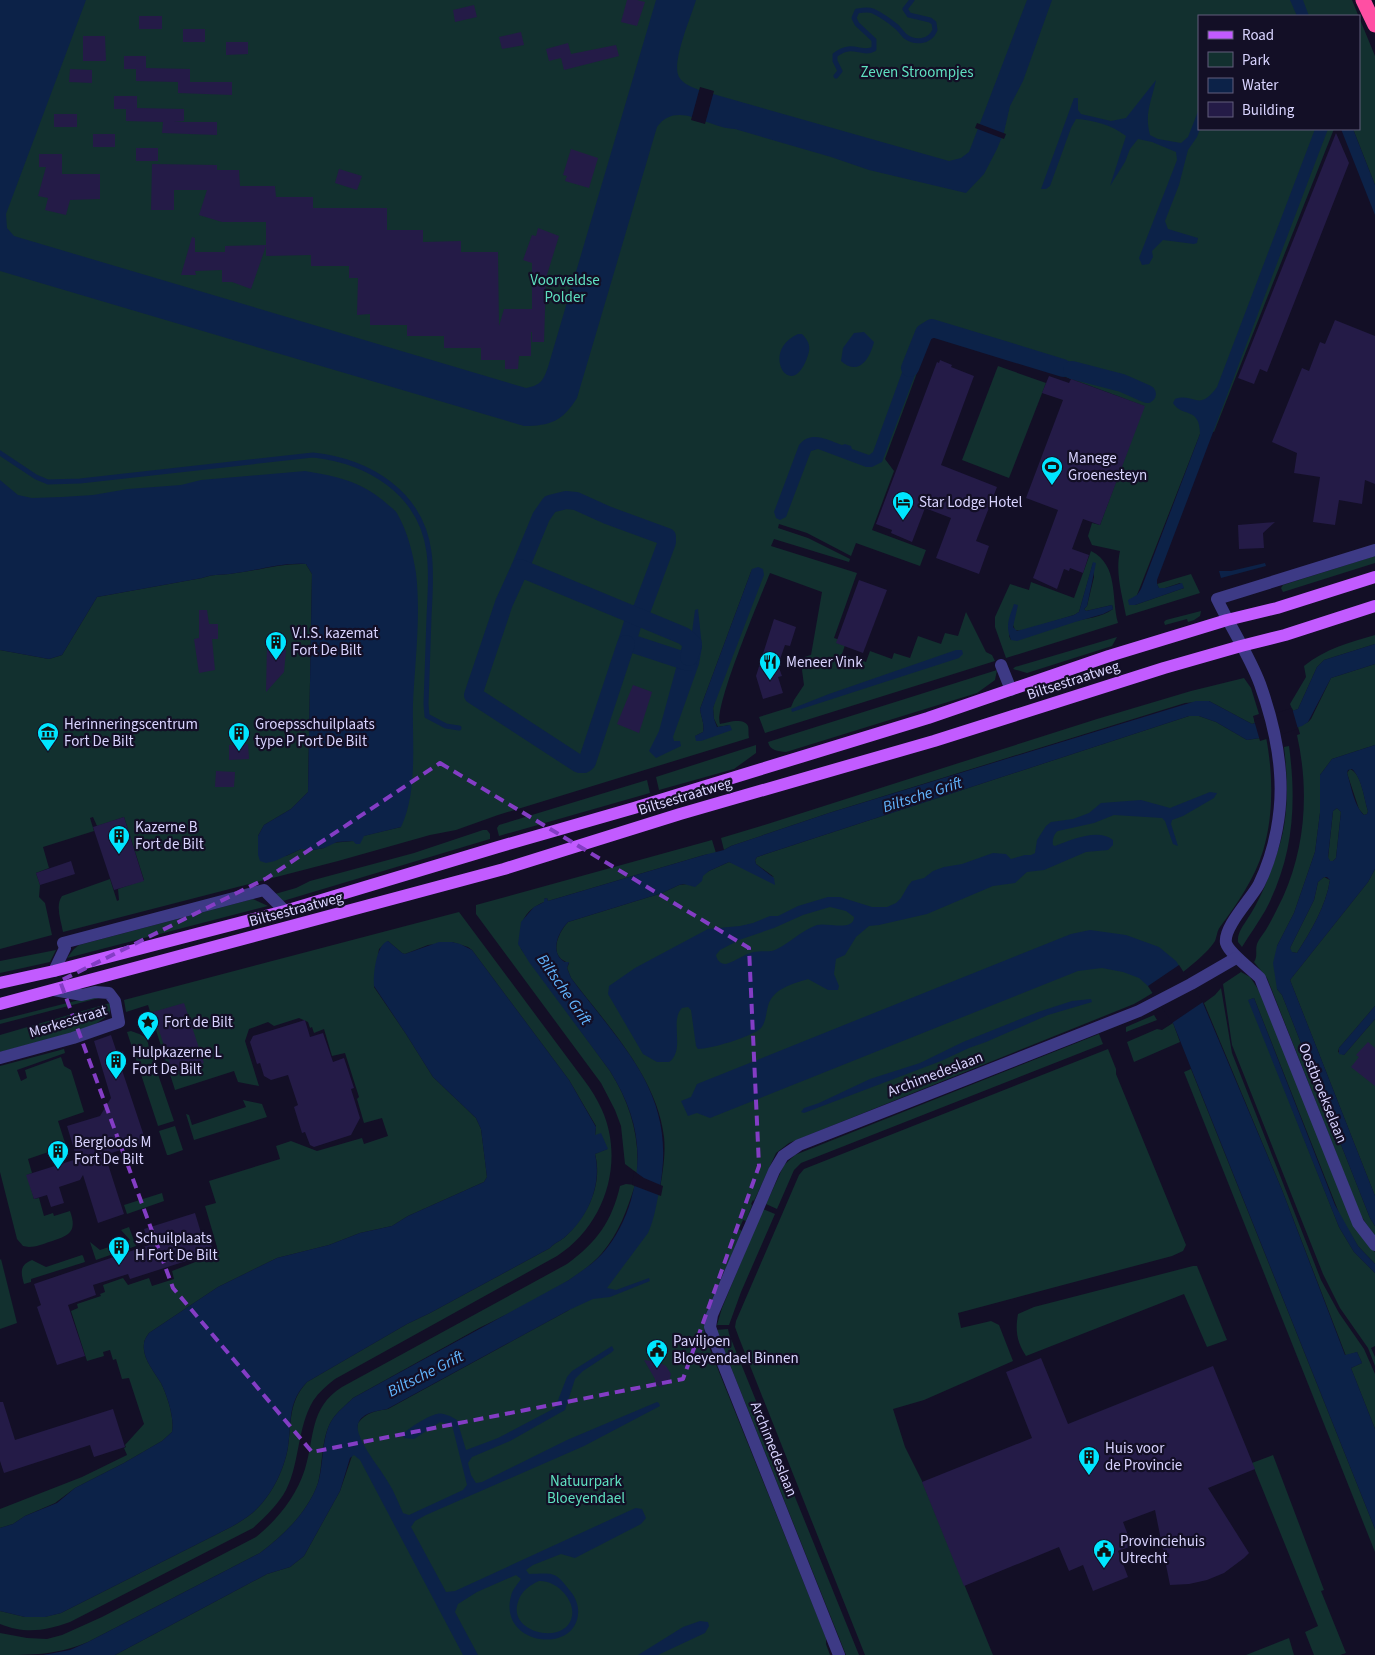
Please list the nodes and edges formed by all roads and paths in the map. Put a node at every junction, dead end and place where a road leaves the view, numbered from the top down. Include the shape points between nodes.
1 (1363, 0) edge
2 (1375, 25) edge
3 (1375, 550) edge
4 (1375, 577) edge
5 (1375, 606) edge
6 (1227, 620) junction
7 (1240, 646) junction
8 (1001, 664) dead end
9 (1010, 690) junction
10 (285, 911) junction
11 (1236, 958) junction
12 (54, 971) junction
13 (0, 983) edge
14 (54, 990) junction
15 (0, 1004) edge
16 (0, 1058) edge
17 (1375, 1245) edge
18 (839, 1655) edge

1 - 2 highway
3 - 6 street via 1217,599
4 - 6 main road, Biltsestraatweg
5 - 7 main road, Biltsestraatweg via 1286,635
6 - 7 street
6 - 9 main road, Biltsestraatweg
7 - 11 street via 1260,684 1276,742 1280,805 1273,847 1258,884 1226,936 1226,943
7 - 14 main road, Biltsestraatweg via 504,870
8 - 9 street
9 - 10 main road, Biltsestraatweg via 780,765
10 - 12 main road, Biltsestraatweg
10 - 12 street, Biltsestraatweg via 264,890 63,943 65,948
11 - 17 street, Oostbroekselaan via 1260,978 1358,1223
11 - 18 street, Archimedeslaan via 1158,1002 1109,1023 799,1145 783,1156 774,1171 712,1314 710,1327
12 - 13 main road, Biltsestraatweg
14 - 15 main road, Biltsestraatweg
14 - 16 street, Merkesstraat via 82,995 109,993 115,1001 119,1022

